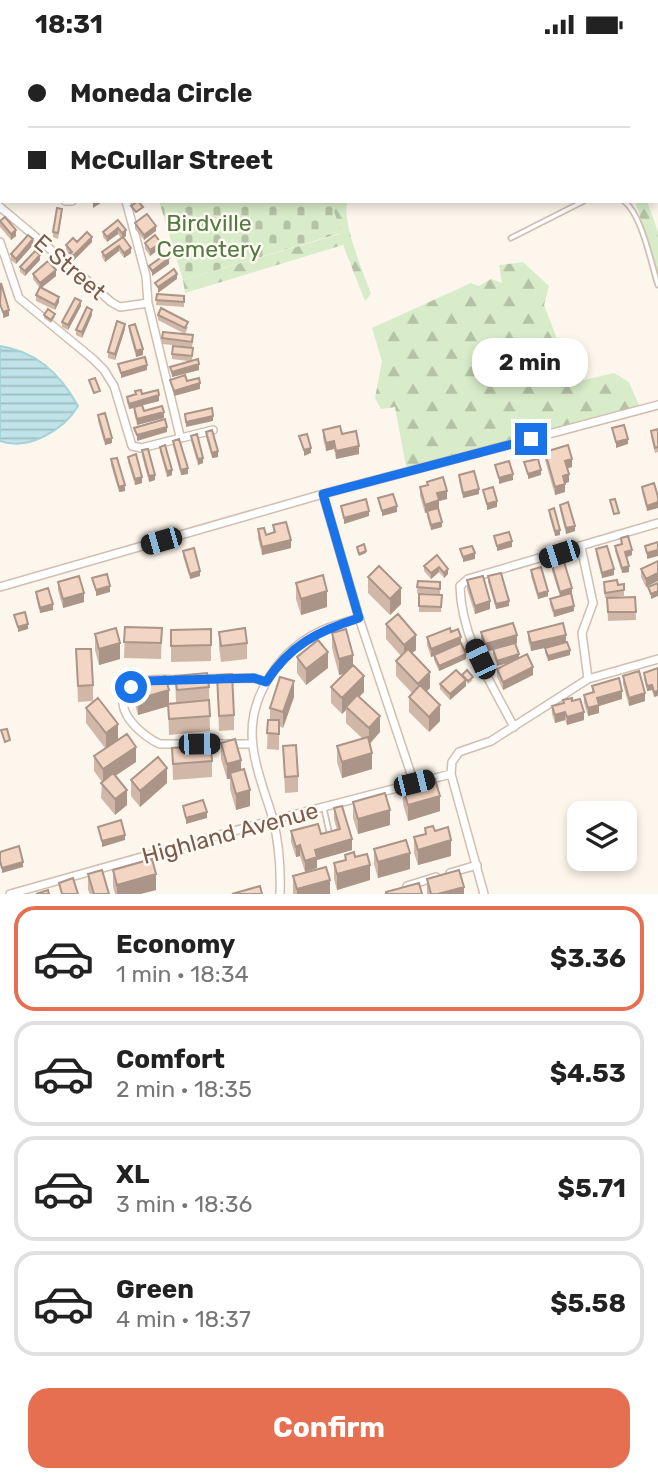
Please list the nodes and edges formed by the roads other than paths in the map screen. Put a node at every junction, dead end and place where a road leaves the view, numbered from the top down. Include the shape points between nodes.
1 (127, 203) edge
2 (580, 203) edge
3 (626, 203) edge
4 (0, 207) edge
5 (511, 238) dead end
6 (0, 242) edge
7 (658, 285) edge
8 (148, 303) junction
9 (658, 405) edge
10 (213, 430) edge
11 (180, 436) junction
12 (323, 494) junction
13 (658, 523) edge
14 (581, 547) junction
15 (0, 587) edge
16 (359, 618) junction
17 (658, 659) edge
18 (588, 679) junction
19 (266, 682) junction
20 (514, 727) junction
21 (253, 744) junction
22 (451, 773) junction
23 (414, 783) junction
24 (323, 807) junction
25 (273, 820) junction
26 (330, 837) edge
27 (477, 865) junction
28 (396, 890) edge
29 (10, 894) edge
30 (280, 894) edge
31 (484, 894) edge

1 - 8 street via 146,276
2 - 5 lane
3 - 7 lane
4 - 8 street, E Street via 111,302 120,307
6 - 11 street via 19,298 93,359 114,386 132,446 141,448
8 - 11 street
9 - 12 street
10 - 11 street
12 - 15 street
12 - 16 street
13 - 14 street
14 - 18 street via 593,603 582,633
14 - 20 street via 468,579 460,586 470,639
16 - 19 street via 312,636 277,664
16 - 23 street
17 - 18 street
18 - 20 street
19 - 21 street via 253,725
19 - 21 street via 254,678 144,681 131,687 125,698 130,722 146,739 160,744
20 - 22 street via 459,752
21 - 25 street
22 - 23 street, Highland Avenue
22 - 27 street
23 - 24 street, Highland Avenue
24 - 25 street, Highland Avenue
24 - 26 lane
25 - 29 street, Highland Avenue
25 - 30 street via 281,865
27 - 28 street
27 - 31 street

